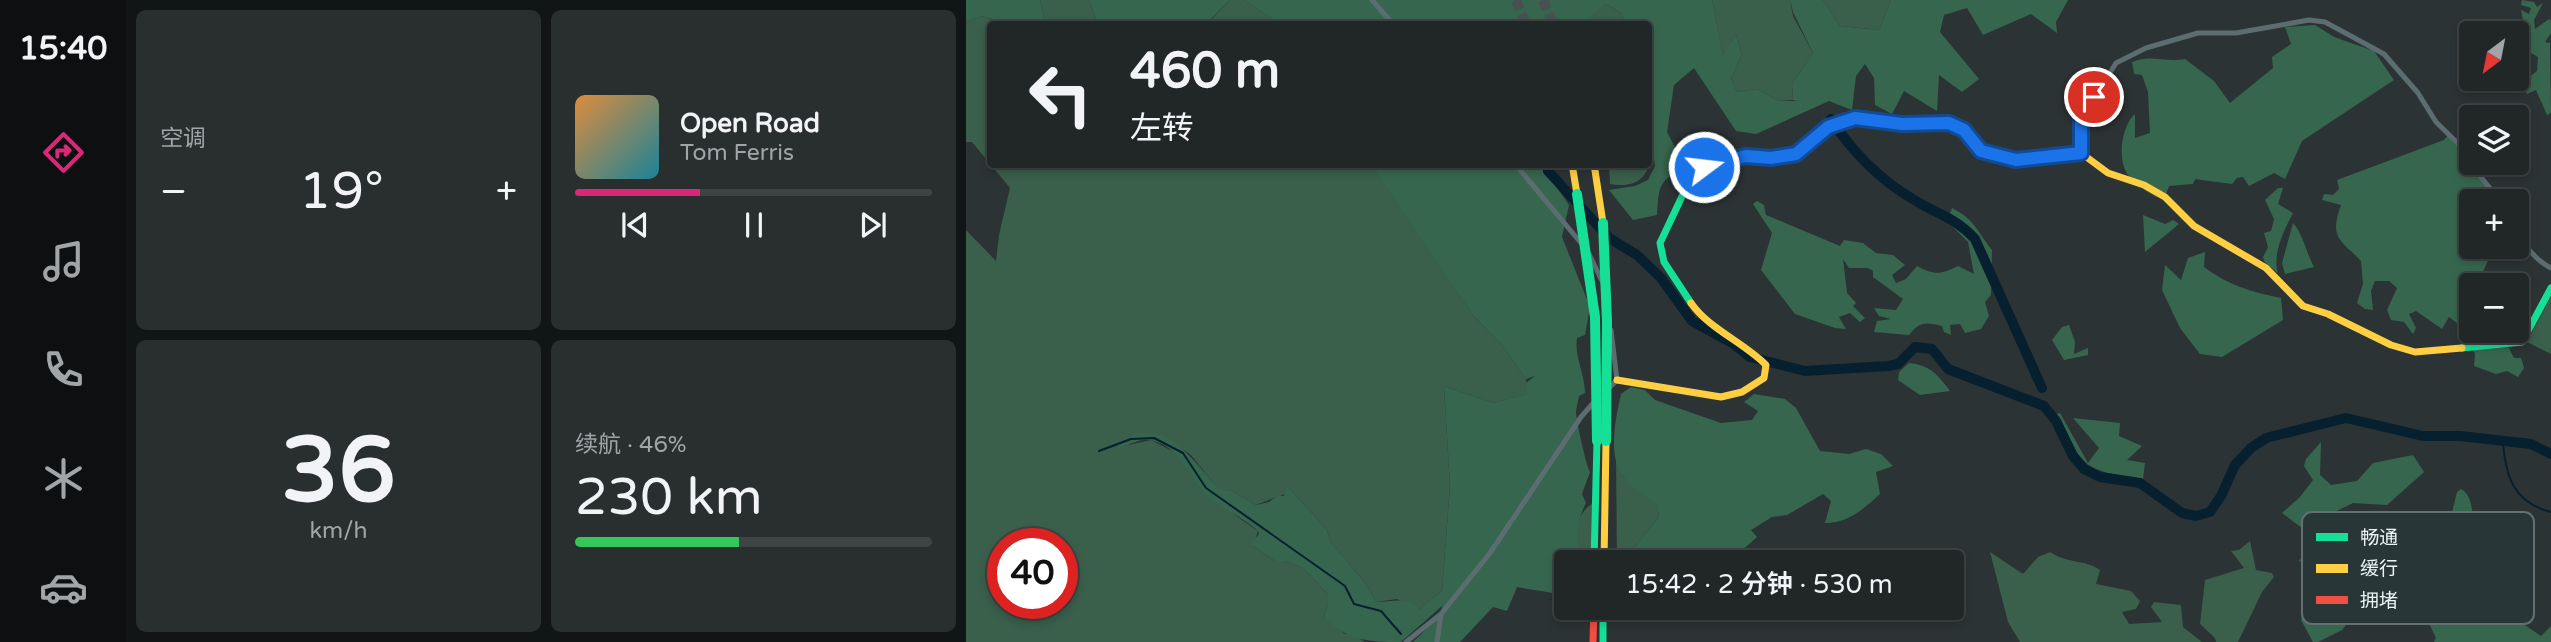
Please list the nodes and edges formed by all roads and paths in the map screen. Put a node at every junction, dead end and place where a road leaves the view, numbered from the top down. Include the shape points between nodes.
1 (1372, 0) edge
2 (1390, 21) edge
3 (2459, 144) edge
4 (2081, 153) junction
5 (1518, 168) edge
6 (1573, 168) edge
7 (1595, 168) edge
8 (2529, 249) edge
9 (2551, 268) edge
10 (2551, 288) edge
11 (1617, 380) junction
12 (1601, 441) junction
13 (1595, 550) edge
14 (1604, 550) edge
15 (1441, 614) junction
16 (1596, 620) edge
17 (1598, 620) edge
18 (1406, 642) edge
19 (1437, 642) edge
20 (1593, 642) edge
21 (1603, 642) edge

1 - 2 street
3 - 4 street via 2384,54 2325,22 2309,20 2236,33 2198,33 2146,48 2116,63 2081,118
4 - 10 main road via 2108,173 2165,197 2194,226 2266,268 2303,306 2407,350 2522,342
4 - 11 main road via 2016,160 1981,151 1964,130 1949,123 1902,124 1869,118 1832,125 1796,154 1746,156 1704,167 1686,188 1660,243 1660,253 1699,314 1760,358 1767,371 1757,385 1721,397
5 - 11 street via 1571,229 1597,268 1608,301
6 - 12 main road, bridge via 1595,317
7 - 12 main road, bridge via 1603,223 1608,322
8 - 9 street
11 - 15 street via 1586,410 1490,553
12 - 13 main road
12 - 14 main road
15 - 18 street
15 - 19 street
16 - 20 main road
17 - 21 main road

